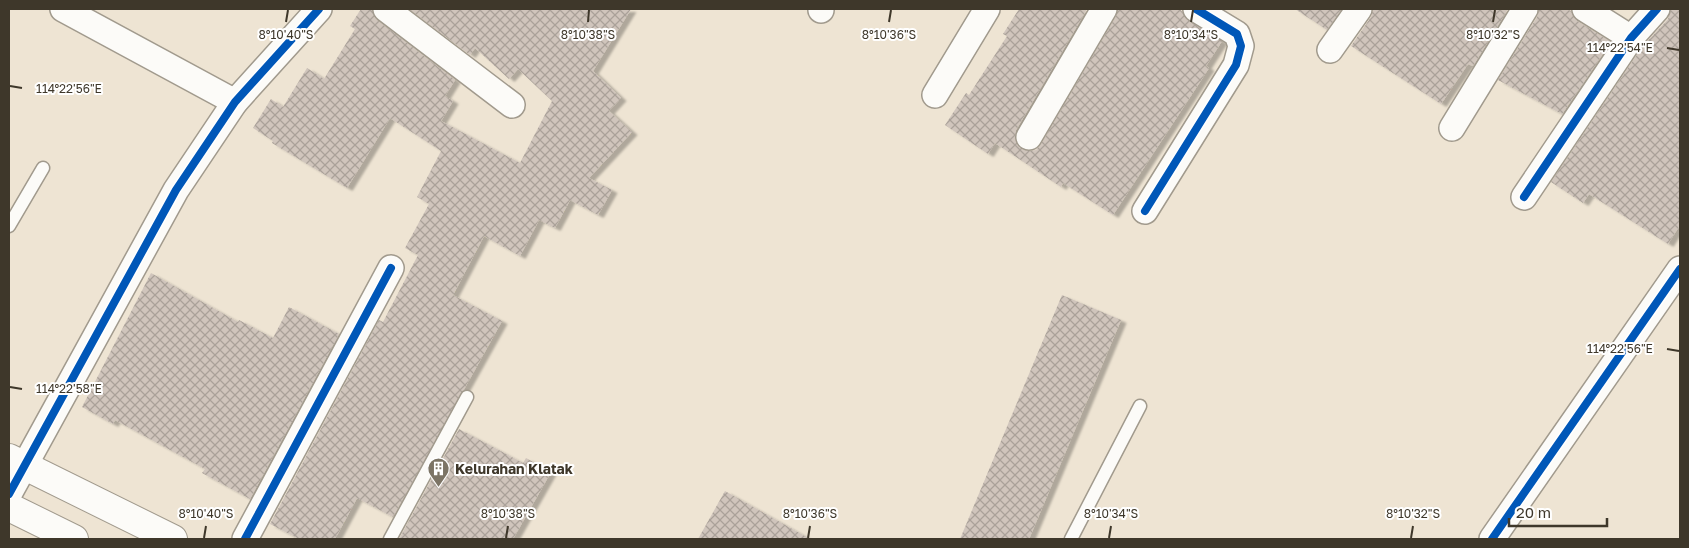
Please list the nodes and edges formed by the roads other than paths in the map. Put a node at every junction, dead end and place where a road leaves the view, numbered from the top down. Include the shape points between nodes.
1 (63, 9) edge
2 (319, 9) edge
3 (386, 9) edge
4 (987, 9) edge
5 (1104, 9) edge
6 (1196, 9) edge
7 (1359, 9) edge
8 (1525, 9) edge
9 (1585, 9) edge
10 (1657, 9) edge
11 (1631, 38) junction
12 (1330, 50) dead end
13 (935, 95) dead end
14 (235, 102) junction
15 (512, 105) dead end
16 (1452, 128) dead end
17 (1029, 137) dead end
18 (43, 168) dead end
19 (1524, 197) dead end
20 (1145, 212) dead end
21 (9, 226) edge
22 (391, 268) dead end
23 (1680, 270) edge
24 (467, 397) dead end
25 (1140, 406) dead end
26 (16, 462) edge
27 (9, 494) edge
28 (9, 508) edge
29 (74, 539) edge
30 (173, 539) edge
31 (246, 539) edge
32 (390, 539) edge
33 (1071, 539) edge
34 (1492, 539) edge

1 - 14 street
2 - 14 street
3 - 15 street
4 - 13 street
5 - 17 street
6 - 20 street via 1237,34 1241,46 1236,64
7 - 12 street
8 - 16 street
9 - 11 street
10 - 11 street
11 - 19 street
14 - 26 street via 176,190
18 - 21 lane
22 - 31 street
23 - 34 street
24 - 32 lane
25 - 33 lane
26 - 27 street
26 - 30 highway
28 - 29 highway

